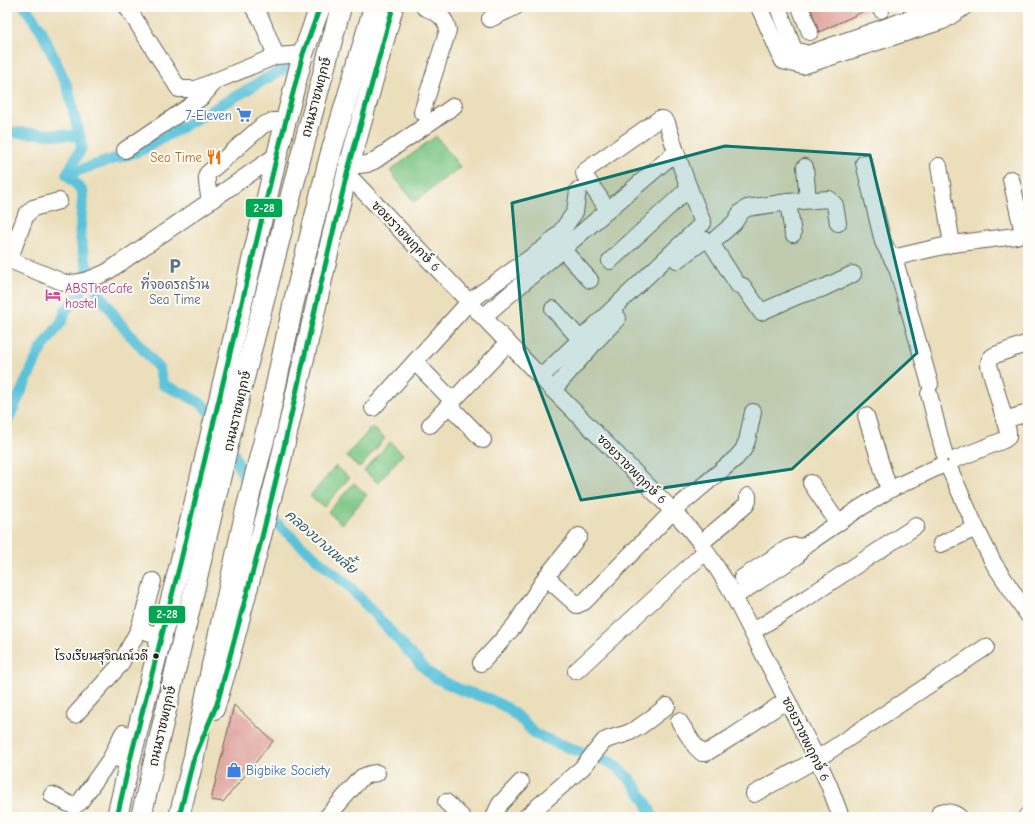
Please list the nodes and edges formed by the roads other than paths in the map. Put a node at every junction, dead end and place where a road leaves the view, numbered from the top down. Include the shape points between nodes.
1 (127, 7) edge
2 (253, 7) edge
3 (320, 7) edge
4 (341, 7) edge
5 (424, 7) edge
6 (515, 7) edge
7 (759, 7) edge
8 (778, 7) edge
9 (800, 7) edge
10 (942, 7) edge
11 (962, 7) edge
12 (390, 8) edge
13 (490, 19) dead end
14 (810, 32) dead end
15 (303, 54) junction
16 (276, 56) junction
17 (216, 80) junction
18 (454, 106) dead end
19 (422, 112) dead end
20 (286, 121) junction
21 (125, 150) dead end
22 (676, 152) junction
23 (276, 155) junction
24 (864, 163) dead end
25 (804, 166) dead end
26 (939, 166) dead end
27 (349, 170) junction
28 (1010, 179) dead end
29 (689, 188) junction
30 (578, 190) dead end
31 (210, 200) junction
32 (808, 200) junction
33 (58, 201) dead end
34 (788, 202) junction
35 (608, 210) junction
36 (838, 223) dead end
37 (1025, 231) edge
38 (793, 234) dead end
39 (711, 243) junction
40 (952, 244) junction
41 (562, 249) junction
42 (892, 258) junction
43 (8, 259) edge
44 (610, 261) dead end
45 (853, 274) dead end
46 (590, 280) dead end
47 (469, 302) junction
48 (554, 309) dead end
49 (483, 317) junction
50 (580, 339) junction
51 (508, 343) junction
52 (1028, 343) edge
53 (415, 362) junction
54 (541, 377) junction
55 (554, 390) junction
56 (448, 400) junction
57 (373, 408) dead end
58 (753, 412) dead end
59 (1028, 413) edge
60 (866, 416) dead end
61 (1004, 420) junction
62 (430, 425) dead end
63 (483, 440) dead end
64 (948, 462) junction
65 (811, 483) dead end
66 (889, 490) junction
67 (748, 496) dead end
68 (673, 511) junction
69 (838, 523) junction
70 (916, 526) dead end
71 (976, 528) junction
72 (579, 536) dead end
73 (941, 544) dead end
74 (704, 547) junction
75 (546, 578) junction
76 (153, 580) dead end
77 (731, 592) junction
78 (1028, 615) edge
79 (139, 629) junction
80 (752, 632) junction
81 (162, 637) junction
82 (986, 647) dead end
83 (481, 663) dead end
84 (576, 671) dead end
85 (787, 700) junction
86 (667, 706) dead end
87 (75, 716) dead end
88 (679, 721) dead end
89 (123, 733) dead end
90 (120, 759) junction
91 (817, 759) junction
92 (194, 761) junction
93 (377, 773) dead end
94 (521, 782) dead end
95 (754, 794) dead end
96 (52, 795) dead end
97 (446, 802) dead end
98 (940, 812) dead end
99 (533, 815) edge
100 (836, 815) edge
101 (1028, 815) edge
102 (117, 817) edge
103 (141, 817) edge
104 (180, 817) edge
105 (326, 817) edge
106 (462, 817) edge
107 (494, 817) edge
108 (959, 817) edge
109 (1026, 817) edge

1 - 17 street via 179,89 196,89
2 - 16 street
3 - 15 main road, ถนนราชพฤกษ์
4 - 103 main road, ถนนราชพฤกษ์ via 240,394
5 - 19 street via 439,15 447,24 448,30
6 - 13 street
7 - 11 street via 783,61 803,66 943,21
8 - 10 street via 794,50 808,54
9 - 14 street
12 - 27 main road
12 - 92 main road via 330,156 246,510
15 - 16 street
15 - 20 main road, ถนนราชพฤกษ์
16 - 17 street
17 - 21 street via 203,96
18 - 27 street via 374,161
20 - 23 main road, ถนนราชพฤกษ์
20 - 31 street via 273,121 263,125 207,174
22 - 29 street
22 - 35 street
22 - 35 street via 667,123 659,119 585,171 585,176
23 - 31 street
23 - 81 main road, ถนนราชพฤกษ์
24 - 42 street via 883,242
25 - 32 street
26 - 40 street
27 - 47 street, ซอยราชพฤกษ์ 6
27 - 92 main road via 261,541 217,704
28 - 37 street
29 - 44 street
29 - 50 street via 703,223
30 - 47 street via 575,212 560,233 545,247
31 - 43 street via 107,272 72,284
32 - 34 street
32 - 36 street via 829,199 835,205
33 - 43 street via 29,211
34 - 38 street
34 - 39 street via 747,208
35 - 41 street
37 - 40 street via 1016,236
39 - 45 street via 738,285 743,286 761,312
39 - 55 street via 706,240 702,242 635,299
40 - 42 street
41 - 46 street
41 - 49 street
42 - 64 street via 897,268
47 - 49 street, ซอยราชพฤกษ์ 6
47 - 53 street
48 - 50 street
49 - 51 street, ซอยราชพฤกษ์ 6
50 - 54 street
51 - 54 street, ซอยราชพฤกษ์ 6
51 - 56 street
52 - 61 street via 995,355 989,361
53 - 56 street
53 - 57 street
54 - 55 street, ซอยราชพฤกษ์ 6
55 - 68 street, ซอยราชพฤกษ์ 6
56 - 62 street
56 - 63 street
58 - 68 street via 743,450
59 - 61 street
60 - 66 street
61 - 64 street via 1008,437 1004,440
64 - 66 street
64 - 71 street
65 - 69 street
66 - 69 street
67 - 74 street via 746,505
68 - 74 street, ซอยราชพฤกษ์ 6
68 - 75 street via 577,606
69 - 77 street via 803,547 796,557
70 - 80 street
71 - 73 street
71 - 78 street via 994,564
72 - 75 street
74 - 77 street, ซอยราชพฤกษ์ 6
74 - 84 street
75 - 83 street via 515,625
76 - 79 street
77 - 80 street, ซอยราชพฤกษ์ 6
79 - 81 street
79 - 87 street via 120,665
80 - 85 street, ซอยราชพฤกษ์ 6
81 - 90 main road, ถนนราชพฤกษ์
82 - 91 street
85 - 88 street via 706,753 702,753 695,746
85 - 91 street, ซอยราชพฤกษ์ 6
86 - 99 street via 637,728 604,741 589,761
89 - 90 street
90 - 96 street via 76,805
90 - 102 main road, ถนนราชพฤกษ์
91 - 95 street
91 - 100 street, ซอยราชพฤกษ์ 6 via 829,784
92 - 104 main road
93 - 105 street via 362,777
94 - 107 street via 500,804
97 - 106 street
98 - 108 street via 956,814
101 - 109 street

